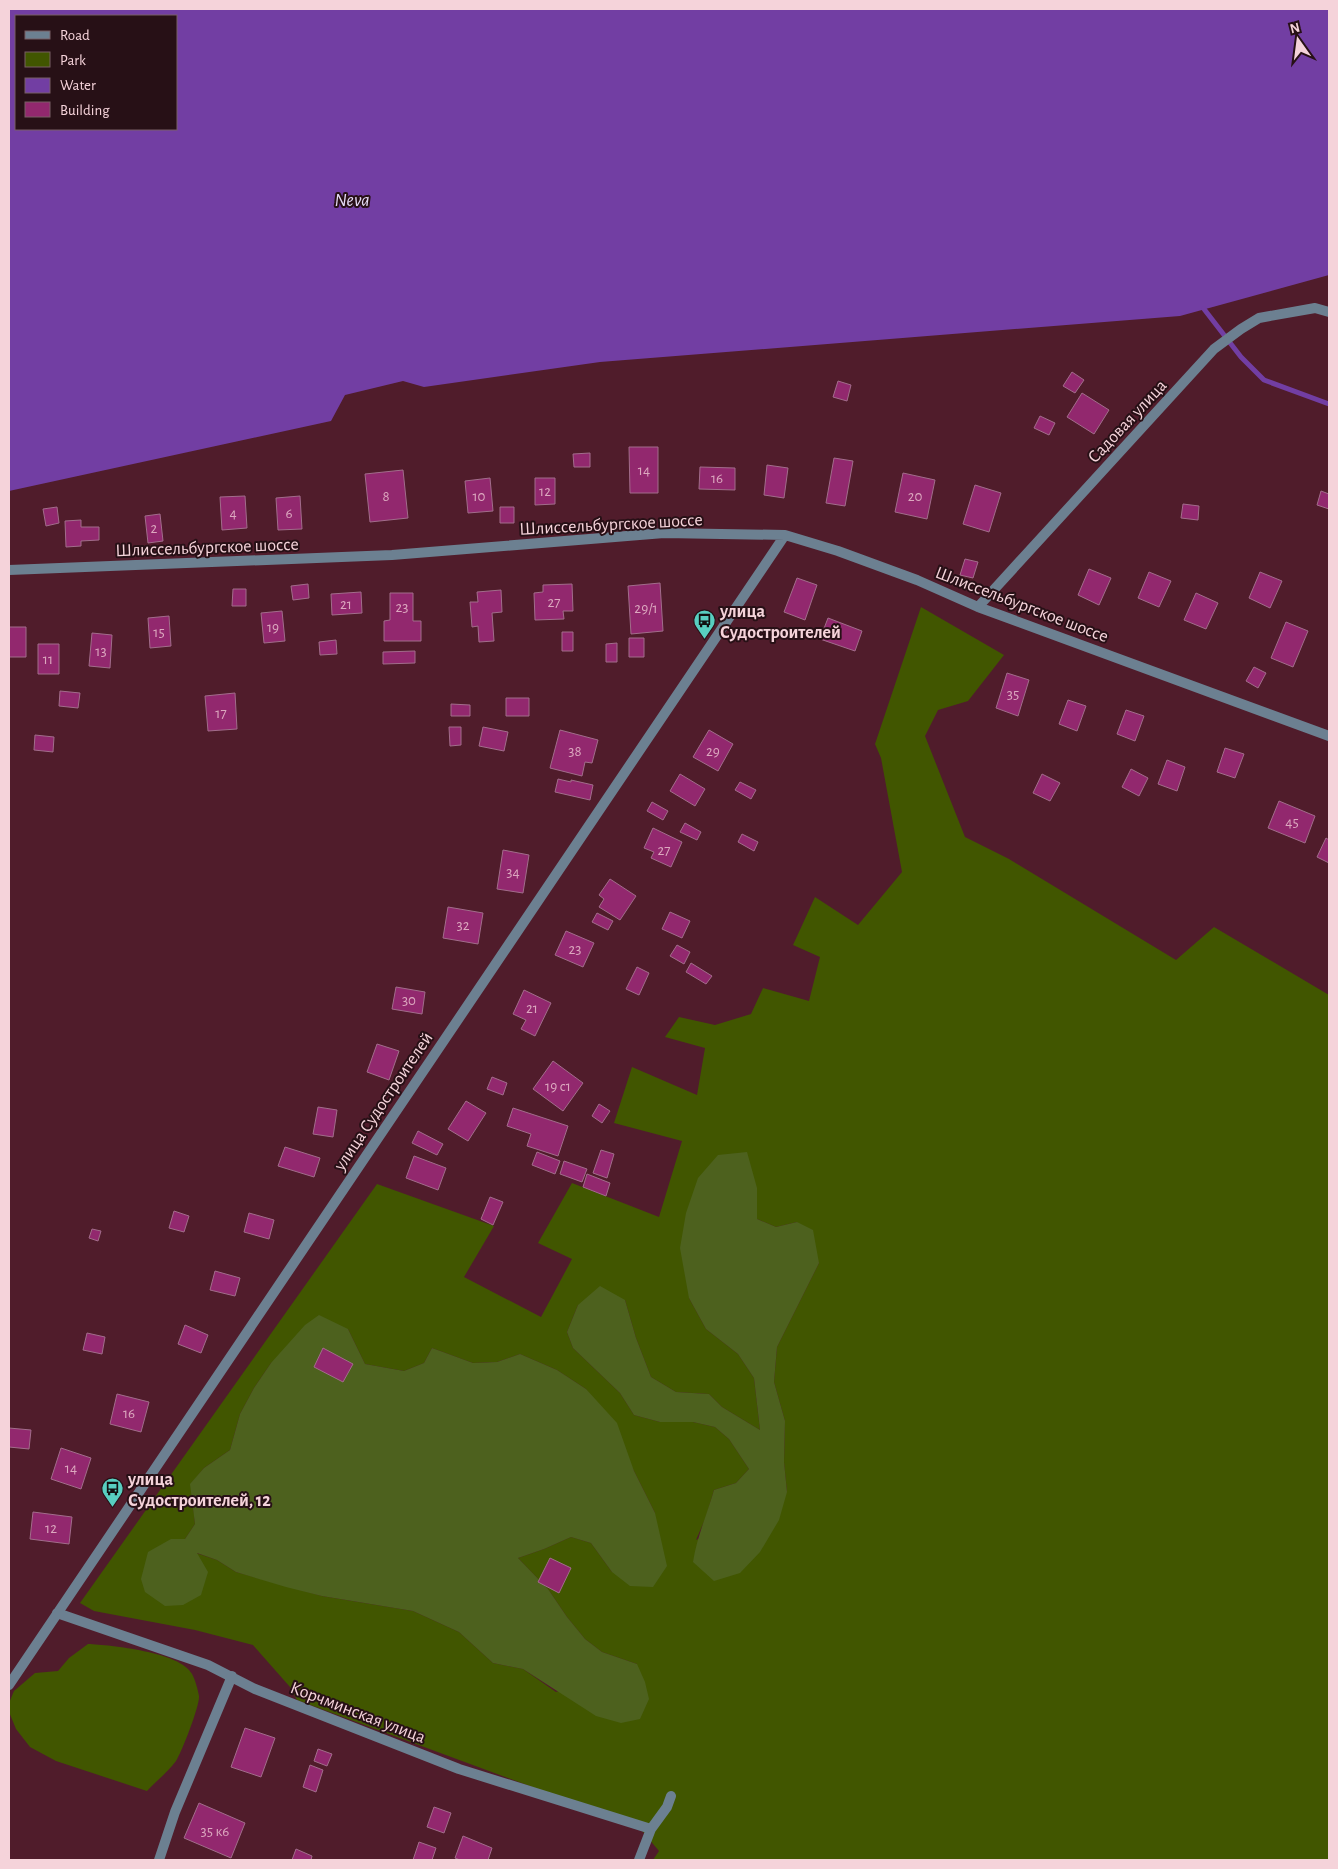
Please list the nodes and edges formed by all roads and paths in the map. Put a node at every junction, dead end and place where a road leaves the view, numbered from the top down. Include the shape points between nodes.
1 (1329, 312) edge
2 (785, 535) junction
3 (9, 570) edge
4 (978, 607) junction
5 (1329, 736) edge
6 (57, 1613) junction
7 (232, 1676) junction
8 (9, 1685) edge
9 (671, 1796) dead end
10 (651, 1829) junction
11 (159, 1860) edge
12 (640, 1860) edge

1 - 4 street, Садовая улица via 1315,308 1259,318 1214,349
2 - 3 street, Шлиссельбургское шоссе via 664,533 392,555
2 - 4 street, Шлиссельбургское шоссе via 908,576
2 - 6 street, улица Судостроителей
4 - 5 street, Шлиссельбургское шоссе
6 - 7 street, Корчминская улица
6 - 8 street, улица Судостроителей
7 - 10 street, Корчминская улица via 255,1689 459,1769
7 - 11 street via 175,1812
9 - 10 street
10 - 12 street

